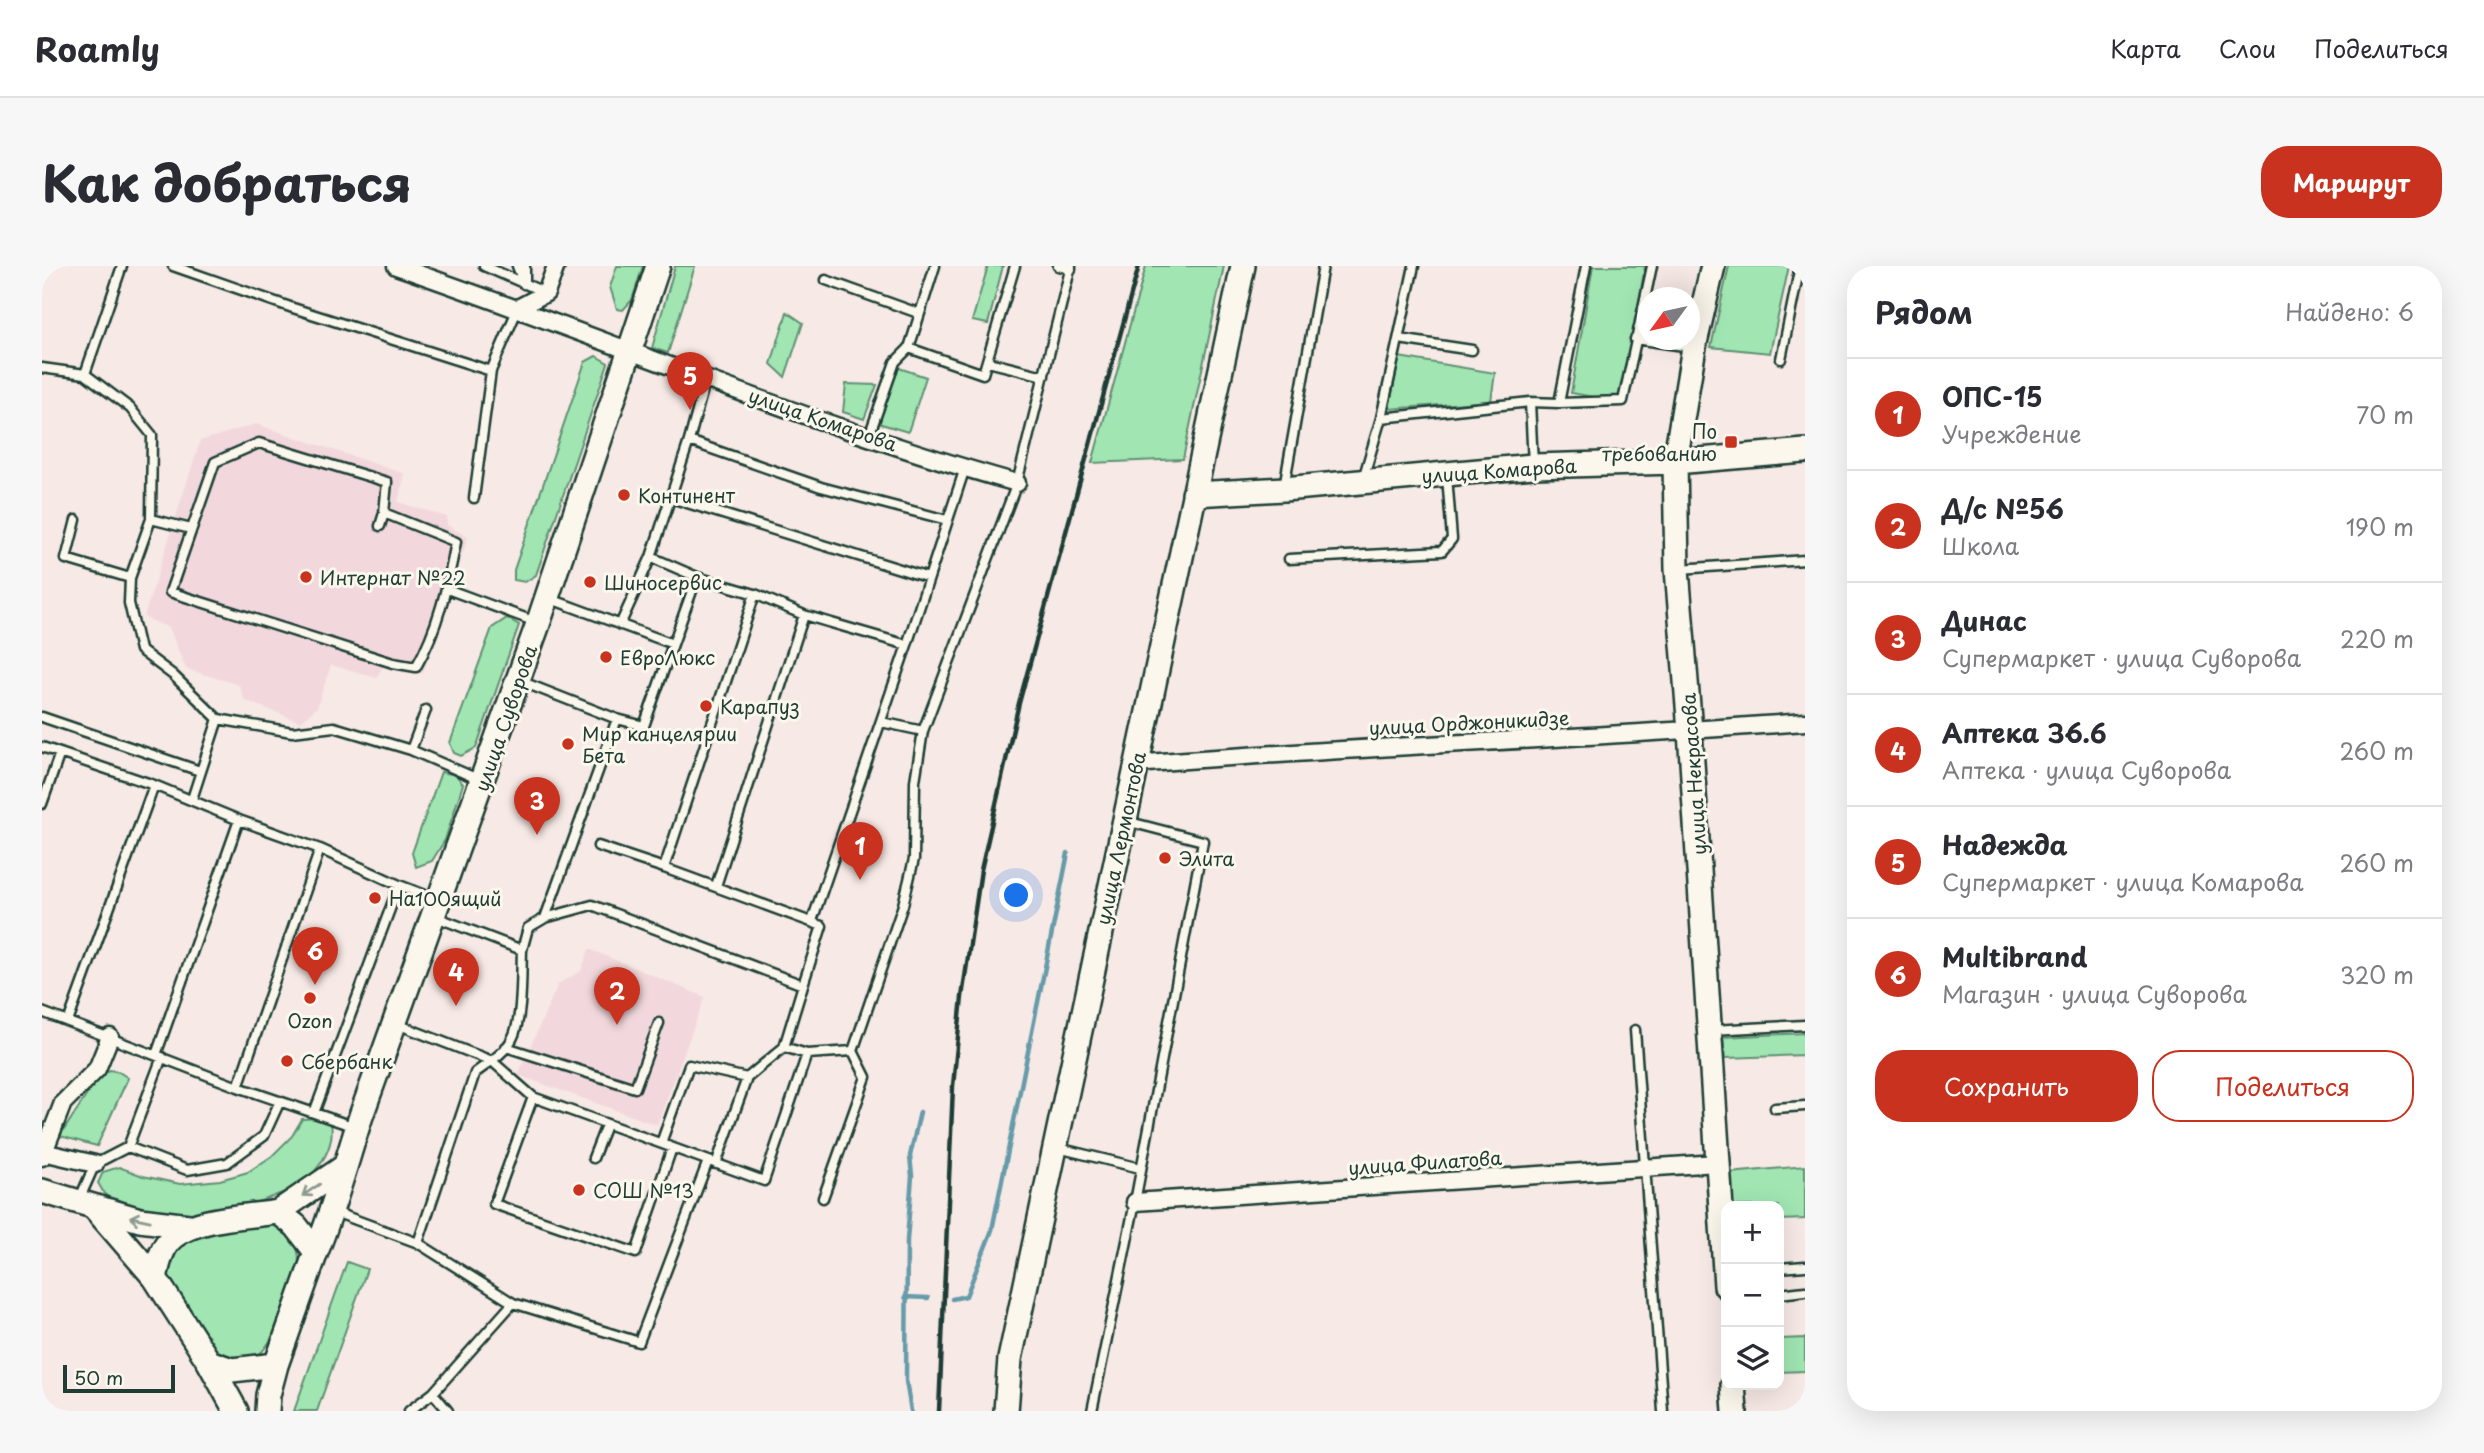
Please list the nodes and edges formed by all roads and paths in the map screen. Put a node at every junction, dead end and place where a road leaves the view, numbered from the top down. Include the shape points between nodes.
1 (122, 266) edge
2 (173, 266) edge
3 (396, 266) edge
4 (484, 266) edge
5 (517, 266) edge
6 (526, 266) edge
7 (556, 266) edge
8 (659, 266) edge
9 (935, 266) edge
10 (1015, 266) edge
11 (1058, 266) edge
12 (1243, 266) edge
13 (1323, 266) edge
14 (1414, 266) edge
15 (1586, 266) edge
16 (1653, 266) edge
17 (1713, 266) edge
18 (1800, 266) edge
19 (1071, 268) edge
20 (826, 280) dead end
21 (524, 284) junction
22 (546, 293) junction
23 (518, 308) junction
24 (918, 313) junction
25 (1700, 321) edge
26 (1399, 339) junction
27 (1635, 339) joint
28 (909, 348) junction
29 (630, 350) junction
30 (1472, 350) dead end
31 (1694, 350) edge
32 (1781, 359) dead end
33 (988, 362) junction
34 (42, 368) edge
35 (491, 371) junction
36 (85, 374) junction
37 (1044, 376) junction
38 (706, 378) junction
39 (1530, 402) junction
40 (1559, 403) junction
41 (1381, 418) junction
42 (869, 436) junction
43 (689, 441) junction
44 (1805, 451) edge
45 (1675, 461) junction
46 (1533, 466) junction
47 (965, 468) junction
48 (1447, 473) junction
49 (1363, 481) junction
50 (1017, 483) junction
51 (1284, 489) junction
52 (1194, 494) junction
53 (474, 498) dead end
54 (671, 498) junction
55 (384, 513) junction
56 (151, 519) junction
57 (76, 520) dead end
58 (947, 520) junction
59 (380, 526) dead end
60 (191, 529) junction
61 (651, 557) junction
62 (1289, 559) dead end
63 (1805, 560) edge
64 (1677, 569) junction
65 (697, 577) junction
66 (130, 578) junction
67 (929, 578) junction
68 (447, 589) junction
69 (755, 594) junction
70 (547, 598) junction
71 (804, 615) junction
72 (538, 624) junction
73 (620, 625) junction
74 (673, 644) junction
75 (907, 645) junction
76 (518, 680) junction
77 (426, 710) dead end
78 (42, 716) edge
79 (218, 719) junction
80 (617, 719) junction
81 (881, 722) junction
82 (1805, 722) edge
83 (923, 730) junction
84 (1690, 731) junction
85 (42, 747) edge
86 (411, 750) junction
87 (60, 753) junction
88 (1136, 764) junction
89 (200, 771) junction
90 (483, 781) junction
91 (153, 785) junction
92 (192, 799) junction
93 (42, 804) edge
94 (239, 820) junction
95 (1124, 821) junction
96 (598, 846) dead end
97 (320, 849) junction
98 (664, 867) junction
99 (399, 885) junction
100 (716, 886) junction
101 (436, 908) junction
102 (545, 918) junction
103 (812, 921) junction
104 (522, 950) junction
105 (803, 985) junction
106 (42, 1012) edge
107 (68, 1021) junction
108 (659, 1023) dead end
109 (394, 1024) junction
110 (1805, 1025) edge
111 (1635, 1030) dead end
112 (1711, 1030) junction
113 (110, 1037) junction
114 (506, 1046) junction
115 (784, 1047) junction
116 (853, 1051) junction
117 (807, 1054) junction
118 (159, 1056) junction
119 (492, 1061) junction
120 (747, 1078) junction
121 (238, 1087) junction
122 (533, 1097) junction
123 (280, 1101) junction
124 (1805, 1106) edge
125 (1775, 1108) dead end
126 (314, 1113) junction
127 (606, 1125) junction
128 (358, 1128) junction
129 (661, 1143) junction
130 (128, 1147) junction
131 (1055, 1147) junction
132 (672, 1148) junction
133 (43, 1154) edge
134 (593, 1158) dead end
135 (712, 1163) junction
136 (1717, 1163) junction
137 (95, 1164) junction
138 (344, 1167) junction
139 (1140, 1168) junction
140 (1645, 1170) junction
141 (42, 1191) edge
142 (823, 1198) dead end
143 (1135, 1202) junction
144 (85, 1204) junction
145 (332, 1211) junction
146 (278, 1212) junction
147 (189, 1226) junction
148 (418, 1243) junction
149 (316, 1252) junction
150 (1725, 1264) edge
151 (1805, 1266) edge
152 (1784, 1268) edge
153 (155, 1278) junction
154 (1805, 1291) edge
155 (1784, 1293) edge
156 (513, 1303) junction
157 (209, 1362) junction
158 (276, 1365) junction
159 (1733, 1390) edge
160 (433, 1393) junction
161 (236, 1411) edge
162 (267, 1411) edge
163 (409, 1411) edge
164 (448, 1411) edge
165 (1006, 1411) edge
166 (1092, 1411) edge
167 (1663, 1411) edge
168 (1735, 1411) edge

1 - 36 lane
2 - 35 lane
3 - 23 street, улица Комарова
4 - 21 lane
5 - 21 lane
6 - 21 lane
7 - 22 street
8 - 29 main road, улица Суворова
9 - 24 lane
10 - 33 lane
11 - 19 lane
12 - 52 main road, улица Лермонтова
13 - 51 lane
14 - 26 lane
15 - 40 lane
16 - 27 lane
17 - 25 main road, улица Некрасова
18 - 32 lane
19 - 37 lane
20 - 24 lane
21 - 22 lane
22 - 23 street
23 - 29 street, улица Комарова
23 - 35 lane
24 - 28 lane
26 - 30 lane
26 - 41 lane
27 - 40 lane via 1623,401
28 - 33 lane via 983,373
28 - 42 lane via 895,362
29 - 38 street, улица Комарова
29 - 70 main road, улица Суворова
31 - 45 main road, улица Некрасова
33 - 37 lane
34 - 36 lane
35 - 53 lane
36 - 56 lane via 130,408 152,435
37 - 50 lane
38 - 42 street, улица Комарова
38 - 43 lane
39 - 40 lane
39 - 41 lane
39 - 46 lane
41 - 49 lane
42 - 47 street, улица Комарова
43 - 54 lane
43 - 58 lane via 821,487
44 - 45 main road, улица Комарова
45 - 46 main road, улица Комарова
45 - 64 main road, улица Некрасова
46 - 48 main road, улица Комарова
47 - 50 street, улица Комарова
47 - 58 lane
48 - 49 main road, улица Комарова
48 - 62 lane via 1452,539 1442,551
49 - 51 main road, улица Комарова
50 - 83 lane
51 - 52 main road, улица Комарова
52 - 88 main road, улица Лермонтова
54 - 61 lane
54 - 67 lane
55 - 59 lane
55 - 60 lane via 387,482 259,443 215,462
55 - 68 lane via 456,542
56 - 60 lane
56 - 66 lane
57 - 66 lane via 66,559
58 - 67 lane
60 - 68 lane via 170,592 393,663 416,667
61 - 65 lane
61 - 73 lane
63 - 64 lane
64 - 84 main road, улица Некрасова
65 - 69 lane
65 - 74 lane
66 - 79 lane via 129,603 140,650 173,674
67 - 75 lane
68 - 72 lane
69 - 71 lane
69 - 98 lane
70 - 72 main road, улица Суворова
70 - 73 lane
71 - 75 lane
71 - 100 lane
72 - 76 main road, улица Суворова
73 - 74 lane
74 - 80 lane via 644,726
75 - 81 lane
76 - 80 lane
76 - 90 main road, улица Суворова
77 - 86 lane
78 - 89 lane
79 - 86 lane via 292,732 334,727
79 - 89 lane
80 - 102 lane
81 - 83 lane
81 - 103 lane
82 - 84 street, улица Орджоникидзе
83 - 116 lane via 915,781 914,859
84 - 88 street, улица Орджоникидзе
84 - 112 main road, улица Некрасова
85 - 87 lane
86 - 90 lane
87 - 91 lane
87 - 93 lane
88 - 95 main road, улица Лермонтова
89 - 92 lane
90 - 101 main road, улица Суворова
91 - 92 lane
91 - 107 lane
92 - 94 lane
94 - 97 lane
94 - 118 lane
95 - 131 main road, улица Лермонтова
95 - 139 lane via 1203,841
96 - 98 lane
97 - 99 lane
97 - 121 lane
98 - 100 lane
99 - 101 lane
99 - 126 lane
100 - 103 lane
101 - 104 lane
101 - 109 main road, улица Суворова
102 - 104 lane via 528,928
102 - 105 lane via 592,905
103 - 105 lane via 822,926
104 - 114 lane via 519,1006 513,1039
105 - 115 lane
106 - 107 lane
107 - 113 lane
108 - 114 lane via 635,1088
109 - 119 lane
109 - 128 main road, улица Суворова
110 - 112 lane
111 - 140 lane
112 - 136 main road, улица Некрасова
113 - 118 lane
113 - 133 street via 97,1069 63,1103
114 - 119 lane
115 - 117 lane
115 - 120 lane
116 - 117 lane
116 - 142 lane via 866,1077
117 - 135 lane via 764,1181
118 - 121 lane
118 - 130 lane
119 - 122 lane
119 - 148 lane via 475,1073
120 - 129 lane via 689,1065
120 - 135 lane
121 - 123 lane
122 - 127 lane
122 - 132 lane via 494,1204 636,1253
123 - 126 lane
123 - 130 lane via 264,1136 227,1163 187,1170
124 - 125 lane
126 - 128 lane
127 - 129 lane
127 - 134 lane
128 - 138 main road, улица Суворова
129 - 132 lane
130 - 137 lane
131 - 139 lane
131 - 165 main road, улица Лермонтова via 1010,1359
132 - 135 lane
133 - 137 street
135 - 156 lane via 639,1342
136 - 140 street, улица Филатова
136 - 150 main road, улица Некрасова
137 - 144 lane
138 - 145 main road, улица Суворова
138 -> 146 main road
139 - 143 lane
140 - 143 street, улица Филатова
140 - 167 lane
141 - 144 main road
143 - 166 lane
147 -> 144 main road via 140,1220
144 - 153 main road
145 - 148 lane
145 - 149 main road, улица Суворова
146 - 147 main road
146 - 149 main road
147 - 153 main road via 167,1244
148 - 156 lane
149 - 158 main road
151 - 152 lane
153 - 157 main road
154 - 155 lane
156 - 160 lane
157 - 158 main road via 232,1370
157 - 161 main road
158 - 162 main road
159 - 168 main road
160 - 163 lane
160 - 164 lane

